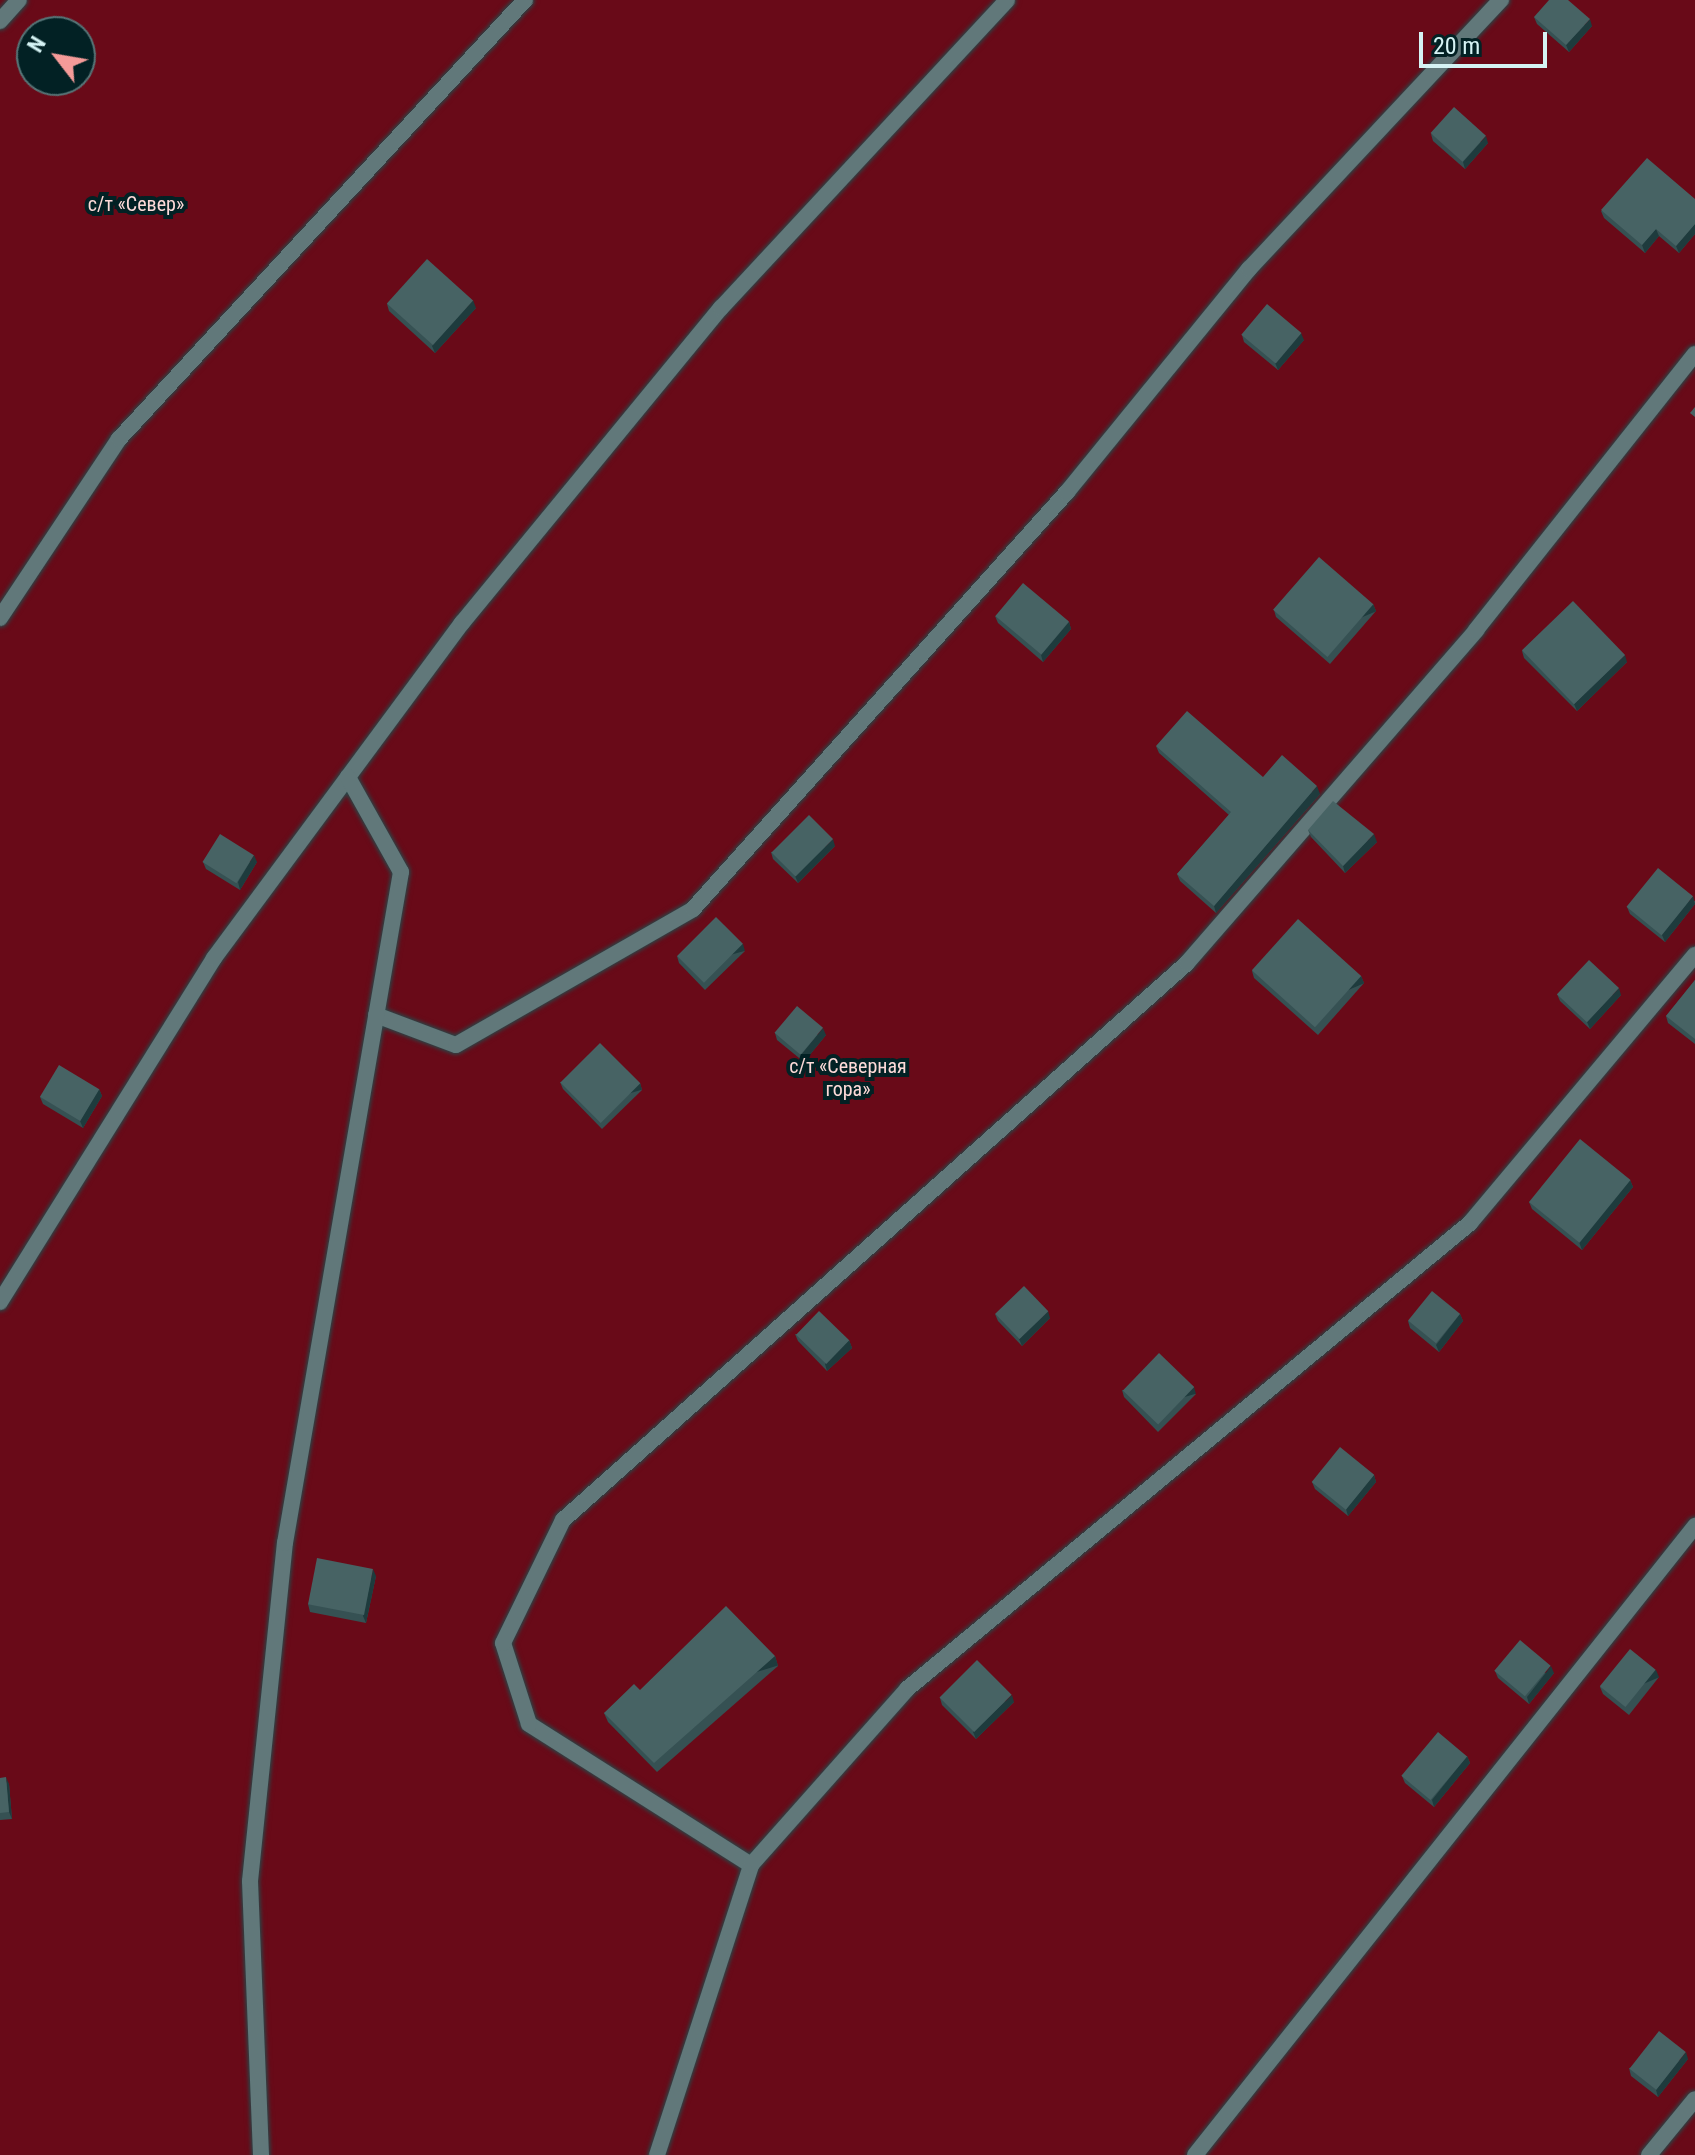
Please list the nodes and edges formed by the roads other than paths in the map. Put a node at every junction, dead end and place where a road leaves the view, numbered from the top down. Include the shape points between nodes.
1 (19, 0) edge
2 (525, 0) edge
3 (1007, 0) edge
4 (1501, 0) edge
5 (0, 21) edge
6 (1695, 354) edge
7 (0, 618) edge
8 (348, 777) junction
9 (1695, 955) edge
10 (376, 1015) junction
11 (0, 1302) edge
12 (1695, 1526) edge
13 (751, 1865) junction
14 (1695, 2099) edge
15 (261, 2155) edge
16 (657, 2155) edge
17 (1195, 2155) edge
18 (1649, 2155) edge

1 - 5 lane
2 - 7 lane via 119,439
3 - 8 lane via 721,308 462,623
4 - 10 lane via 1249,269 1067,492 693,909 456,1045
6 - 13 lane via 1476,630 1187,963 563,1520 503,1643 529,1724
8 - 10 lane via 401,872
8 - 11 lane via 214,958
9 - 13 lane via 1470,1223 907,1689
10 - 15 lane via 285,1543 250,1881
12 - 17 lane
13 - 16 lane
14 - 18 lane

